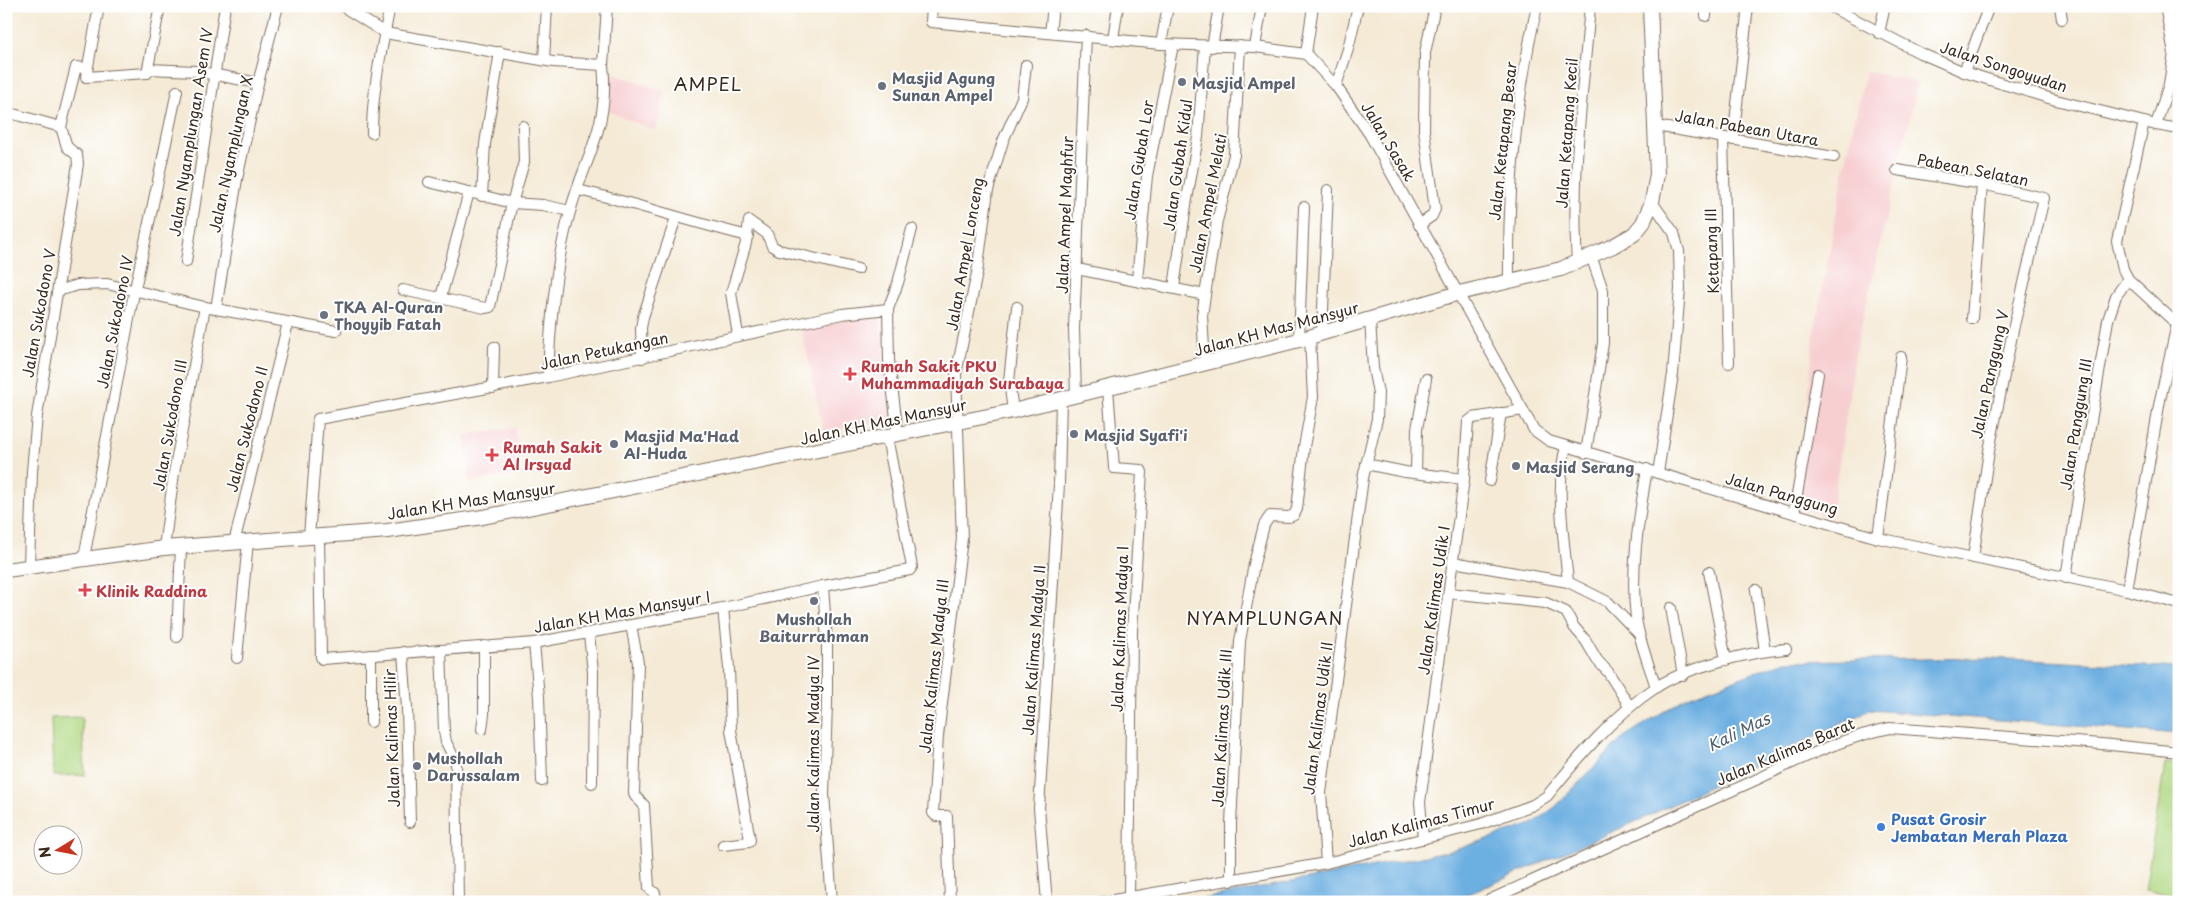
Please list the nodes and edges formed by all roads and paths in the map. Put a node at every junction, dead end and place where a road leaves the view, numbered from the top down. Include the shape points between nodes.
1 (99, 6) edge
2 (160, 6) edge
3 (225, 6) edge
4 (278, 6) edge
5 (342, 6) edge
6 (390, 6) edge
7 (547, 6) edge
8 (607, 6) edge
9 (932, 6) edge
10 (1053, 6) edge
11 (1118, 6) edge
12 (1168, 6) edge
13 (1220, 6) edge
14 (1262, 6) edge
15 (1313, 6) edge
16 (1358, 6) edge
17 (1435, 6) edge
18 (1536, 6) edge
19 (1590, 6) edge
20 (1650, 6) edge
21 (1748, 6) edge
22 (1829, 6) edge
23 (1884, 6) edge
24 (1989, 6) edge
25 (2060, 6) edge
26 (2165, 6) edge
27 (2062, 19) dead end
28 (385, 33) junction
29 (1050, 33) junction
30 (1879, 33) junction
31 (1086, 36) junction
32 (1113, 39) junction
33 (1161, 44) junction
34 (1173, 45) junction
35 (1209, 46) junction
36 (1240, 46) junction
37 (1255, 47) junction
38 (500, 52) junction
39 (1306, 54) junction
40 (544, 60) junction
41 (603, 65) junction
42 (1026, 65) dead end
43 (86, 68) junction
44 (148, 69) junction
45 (1964, 72) junction
46 (213, 75) junction
47 (258, 83) junction
48 (1336, 86) junction
49 (177, 92) dead end
50 (6, 112) edge
51 (2144, 122) junction
52 (523, 126) dead end
53 (1656, 126) junction
54 (2156, 126) junction
55 (61, 127) junction
56 (2179, 129) edge
57 (372, 132) dead end
58 (1728, 139) junction
59 (1834, 158) dead end
60 (1897, 170) dead end
61 (429, 182) dead end
62 (1982, 184) junction
63 (578, 190) junction
64 (1328, 190) dead end
65 (469, 192) junction
66 (482, 196) junction
67 (2044, 198) joint
68 (1652, 202) junction
69 (512, 203) junction
70 (1304, 207) dead end
71 (570, 211) junction
72 (676, 218) junction
73 (1419, 224) junction
74 (912, 229) dead end
75 (748, 236) junction
76 (1591, 256) junction
77 (186, 262) dead end
78 (1577, 262) junction
79 (858, 269) dead end
80 (1077, 269) junction
81 (2128, 279) junction
82 (1137, 280) junction
83 (1509, 280) junction
84 (1174, 287) junction
85 (404, 290) dead end
86 (58, 291) junction
87 (134, 291) junction
88 (1459, 293) junction
89 (1205, 295) junction
90 (441, 297) junction
91 (205, 307) junction
92 (1017, 307) dead end
93 (216, 309) junction
94 (888, 309) junction
95 (1370, 319) junction
96 (1972, 319) dead end
97 (288, 323) junction
98 (2178, 325) edge
99 (336, 331) dead end
100 (738, 335) junction
101 (1310, 337) junction
102 (494, 347) dead end
103 (1901, 357) dead end
104 (642, 358) junction
105 (1729, 363) dead end
106 (1205, 364) junction
107 (1818, 374) dead end
108 (548, 377) junction
109 (1426, 379) dead end
110 (493, 388) junction
111 (1108, 388) junction
112 (1076, 396) junction
113 (1061, 399) junction
114 (1013, 410) junction
115 (1523, 410) junction
116 (1501, 413) junction
117 (959, 422) junction
118 (892, 436) junction
119 (1566, 446) junction
120 (1586, 453) junction
121 (1366, 464) junction
122 (1647, 469) junction
123 (1416, 473) junction
124 (1658, 473) junction
125 (1464, 479) junction
126 (1490, 481) dead end
127 (1794, 512) junction
128 (314, 537) junction
129 (1878, 538) junction
130 (248, 541) junction
131 (234, 542) junction
132 (181, 547) junction
133 (164, 548) junction
134 (84, 558) junction
135 (1973, 558) junction
136 (1453, 562) junction
137 (29, 567) junction
138 (6, 570) edge
139 (1710, 572) dead end
140 (2066, 578) junction
141 (1568, 582) junction
142 (823, 586) junction
143 (1756, 590) dead end
144 (2127, 590) junction
145 (1449, 593) junction
146 (2179, 604) edge
147 (723, 608) junction
148 (1671, 608) dead end
149 (632, 625) junction
150 (589, 634) junction
151 (1639, 635) junction
152 (177, 637) dead end
153 (534, 643) junction
154 (484, 646) junction
155 (1786, 649) dead end
156 (441, 650) junction
157 (1764, 651) junction
158 (403, 652) junction
159 (371, 654) junction
160 (237, 658) dead end
161 (1726, 660) junction
162 (1683, 675) junction
163 (1656, 687) junction
164 (1630, 708) junction
165 (371, 722) dead end
166 (482, 729) dead end
167 (2179, 752) edge
168 (542, 781) dead end
169 (592, 783) dead end
170 (410, 822) dead end
171 (1423, 839) junction
172 (723, 846) dead end
173 (1326, 863) junction
174 (1231, 880) junction
175 (1129, 897) junction
176 (458, 902) edge
177 (656, 902) edge
178 (832, 902) edge
179 (950, 902) edge
180 (1047, 902) edge
181 (1102, 902) edge
182 (1485, 902) edge

1 - 43 street
2 - 44 street
3 - 46 street, Jalan Nyamplungan Asem IV
4 - 47 street, Jalan Nyamplungan X
5 - 28 street
6 - 28 street
7 - 40 street
8 - 41 street
9 - 29 street via 931,22
10 - 29 street
11 - 32 street
12 - 33 street
13 - 35 street, Jalan Gubah Kidul
14 - 37 street
15 - 39 street
16 - 48 street
17 - 73 street via 1425,53 1424,120 1435,209 1432,216
18 - 83 street, Jalan Ketapang Besar via 1511,171
19 - 78 street, Jalan Ketapang Kecil via 1577,165 1574,225
20 - 53 street, Jalan KH Mas Mansyur
21 - 58 street, Ketapang III
22 - 30 street, Jalan Songoyudan
23 - 30 street
24 - 45 street
25 - 27 street
26 - 54 street via 2174,53 2169,84
28 - 38 street
28 - 57 street
29 - 31 street
30 - 45 street, Jalan Songoyudan
31 - 32 street
31 - 80 street, Jalan Ampel Maghfur
32 - 33 street
33 - 34 street
34 - 35 street
34 - 82 street, Jalan Gubah Lor via 1148,176
35 - 36 street
35 - 84 street, Jalan Gubah Kidul
36 - 37 street
36 - 89 street, Jalan Ampel Melati via 1234,155 1217,221
37 - 39 street
38 - 40 street
38 - 66 street via 485,144
39 - 48 street, Jalan Sasak
40 - 41 street
41 - 63 street via 605,82 600,128
42 - 117 street, Jalan Ampel Lonceng via 1022,98 1003,141 988,190 977,273 956,374
43 - 44 street via 86,77 144,75
43 - 55 street via 76,67
44 - 46 street via 183,69
45 - 51 street, Jalan Songoyudan
46 - 47 street
46 - 77 street, Jalan Nyamplungan Asem IV via 211,108
47 - 93 street, Jalan Nyamplungan X via 237,179
48 - 73 street, Jalan Sasak via 1370,135
49 - 87 street, Jalan Sukodono IV
50 - 55 street
51 - 54 street, Jalan Songoyudan
51 - 81 street via 2118,240
52 - 69 street via 524,162
53 - 58 street, Jalan Pabean Utara
53 - 68 street, Jalan KH Mas Mansyur via 1657,174
54 - 56 street, Jalan Songoyudan
55 - 86 street, Jalan Sukodono V via 67,147 77,155 78,164
58 - 59 street, Jalan Pabean Utara
58 - 105 street, Ketapang III
60 - 62 street, Pabean Selatan
61 - 65 street
62 - 67 street, Pabean Selatan
62 - 96 street
63 - 71 street
63 - 72 street
64 - 101 street
65 - 66 street
65 - 90 street
66 - 69 street
67 - 135 street, Jalan Panggung V via 1988,451
68 - 76 street, Jalan KH Mas Mansyur via 1634,234
68 - 124 street via 1674,233 1679,252 1680,289 1673,374
69 - 71 street
69 - 90 street via 490,307
70 - 101 street
71 - 108 street via 555,289
72 - 75 street
72 - 104 street via 643,317
73 - 88 street, Jalan Sasak
74 - 94 street
75 - 79 street via 749,222 767,234 772,246 779,250
75 - 100 street via 731,293
76 - 78 street, Jalan KH Mas Mansyur
76 - 120 street via 1603,290 1602,343
78 - 83 street, Jalan KH Mas Mansyur via 1561,269
80 - 82 street
80 - 112 street, Jalan Ampel Maghfur via 1074,329
81 - 98 street
81 - 140 street, Jalan Panggung III via 2116,296 2108,320
82 - 84 street
83 - 88 street, Jalan KH Mas Mansyur
84 - 89 street
85 - 90 street
86 - 87 street via 78,285 100,284
86 - 137 street, Jalan Sukodono V via 37,416
87 - 91 street
87 - 134 street, Jalan Sukodono IV
88 - 95 street, Jalan KH Mas Mansyur
88 - 115 street, Jalan Panggung
89 - 106 street, Jalan Ampel Melati via 1202,316
91 - 93 street
91 - 133 street, Jalan Sukodono III via 174,473
92 - 114 street via 1009,381
93 - 97 street
94 - 100 street, Jalan Petukangan via 842,314
94 - 118 street
95 - 101 street, Jalan KH Mas Mansyur
95 - 121 street, Jalan Kalimas Udik II via 1378,412
97 - 99 street
97 - 131 street, Jalan Sukodono II
98 - 144 street via 2160,400
100 - 104 street, Jalan Petukangan
101 - 106 street, Jalan KH Mas Mansyur
101 - 174 street, Jalan Kalimas Udik III via 1313,397 1296,510 1289,518 1270,516 1264,525 1240,642
102 - 110 street
103 - 129 street
104 - 108 street, Jalan Petukangan
106 - 111 street, Jalan KH Mas Mansyur
107 - 127 street
108 - 110 street, Jalan Petukangan
109 - 123 street via 1417,429
110 - 128 street, Jalan Petukangan via 318,419
111 - 112 street, Jalan KH Mas Mansyur
111 - 175 street, Jalan Kalimas Madya I via 1113,467 1142,472 1132,631
112 - 113 street, Jalan KH Mas Mansyur
113 - 114 street, Jalan KH Mas Mansyur
113 - 180 street, Jalan Kalimas Madya II via 1059,484 1039,808
114 - 117 street, Jalan KH Mas Mansyur
115 - 116 street, Jalan Kalimas Udik I
115 - 119 street, Jalan Panggung via 1534,430 1549,441
116 - 125 street, Jalan Kalimas Udik I via 1473,418 1468,422
116 - 126 street
117 - 118 street, Jalan KH Mas Mansyur
117 - 179 street, Jalan Kalimas Madya III via 962,539 938,736 934,813 947,816
118 - 128 street, Jalan KH Mas Mansyur via 459,522
118 - 142 street, Jalan KH Mas Mansyur I via 912,568
119 - 120 street, Jalan Panggung
119 - 141 street via 1562,485
120 - 122 street, Jalan Panggung
121 - 123 street
121 - 173 street, Jalan Kalimas Udik II via 1321,793
122 - 124 street, Jalan Panggung
122 - 151 street via 1636,549 1635,604
123 - 125 street
124 - 127 street, Jalan Panggung
125 - 136 street, Jalan Kalimas Udik I
127 - 129 street, Jalan Panggung
128 - 130 street, Jalan KH Mas Mansyur
128 - 159 street, Jalan KH Mas Mansyur I via 321,658
129 - 135 street, Jalan Panggung
130 - 131 street, Jalan KH Mas Mansyur
130 - 160 street
131 - 132 street, Jalan KH Mas Mansyur
132 - 133 street, Jalan KH Mas Mansyur
132 - 152 street
133 - 134 street, Jalan KH Mas Mansyur
134 - 137 street, Jalan KH Mas Mansyur
135 - 140 street, Jalan Panggung
136 - 141 street
136 - 145 street, Jalan Kalimas Udik I
137 - 138 street, Jalan KH Mas Mansyur
139 - 161 street
140 - 144 street, Jalan Panggung
141 - 151 street via 1608,602
142 - 147 street, Jalan KH Mas Mansyur I
142 - 178 street, Jalan Kalimas Madya IV via 827,687 824,794
143 - 157 street
144 - 146 street, Jalan Panggung
145 - 164 street via 1546,603 1566,612
145 - 171 street, Jalan Kalimas Udik I via 1420,802
147 - 149 street, Jalan KH Mas Mansyur I
147 - 172 street via 731,730 750,840
148 - 162 street
149 - 150 street, Jalan KH Mas Mansyur I
149 - 177 street via 638,663 634,793 644,805 649,888 655,892
150 - 153 street, Jalan KH Mas Mansyur I
150 - 169 street via 593,672
151 - 163 street
153 - 154 street, Jalan KH Mas Mansyur I
153 - 168 street
154 - 156 street, Jalan KH Mas Mansyur I
154 - 166 street
155 - 157 street, Jalan Kalimas Timur
156 - 158 street, Jalan KH Mas Mansyur I
156 - 176 street via 444,732 456,762
157 - 161 street, Jalan Kalimas Timur
158 - 159 street, Jalan KH Mas Mansyur I
158 - 170 street, Jalan Kalimas Hilir
159 - 165 street
161 - 162 street, Jalan Kalimas Timur
162 - 163 street, Jalan Kalimas Timur
163 - 164 street, Jalan Kalimas Timur
164 - 171 street, Jalan Kalimas Timur via 1546,796 1533,805 1481,824
167 - 182 street, Jalan Kalimas Barat via 1890,728 1862,733
171 - 173 street, Jalan Kalimas Timur
173 - 174 street, Jalan Kalimas Timur
174 - 175 street, Jalan Kalimas Timur
175 - 181 street, Jalan Kalimas Timur

